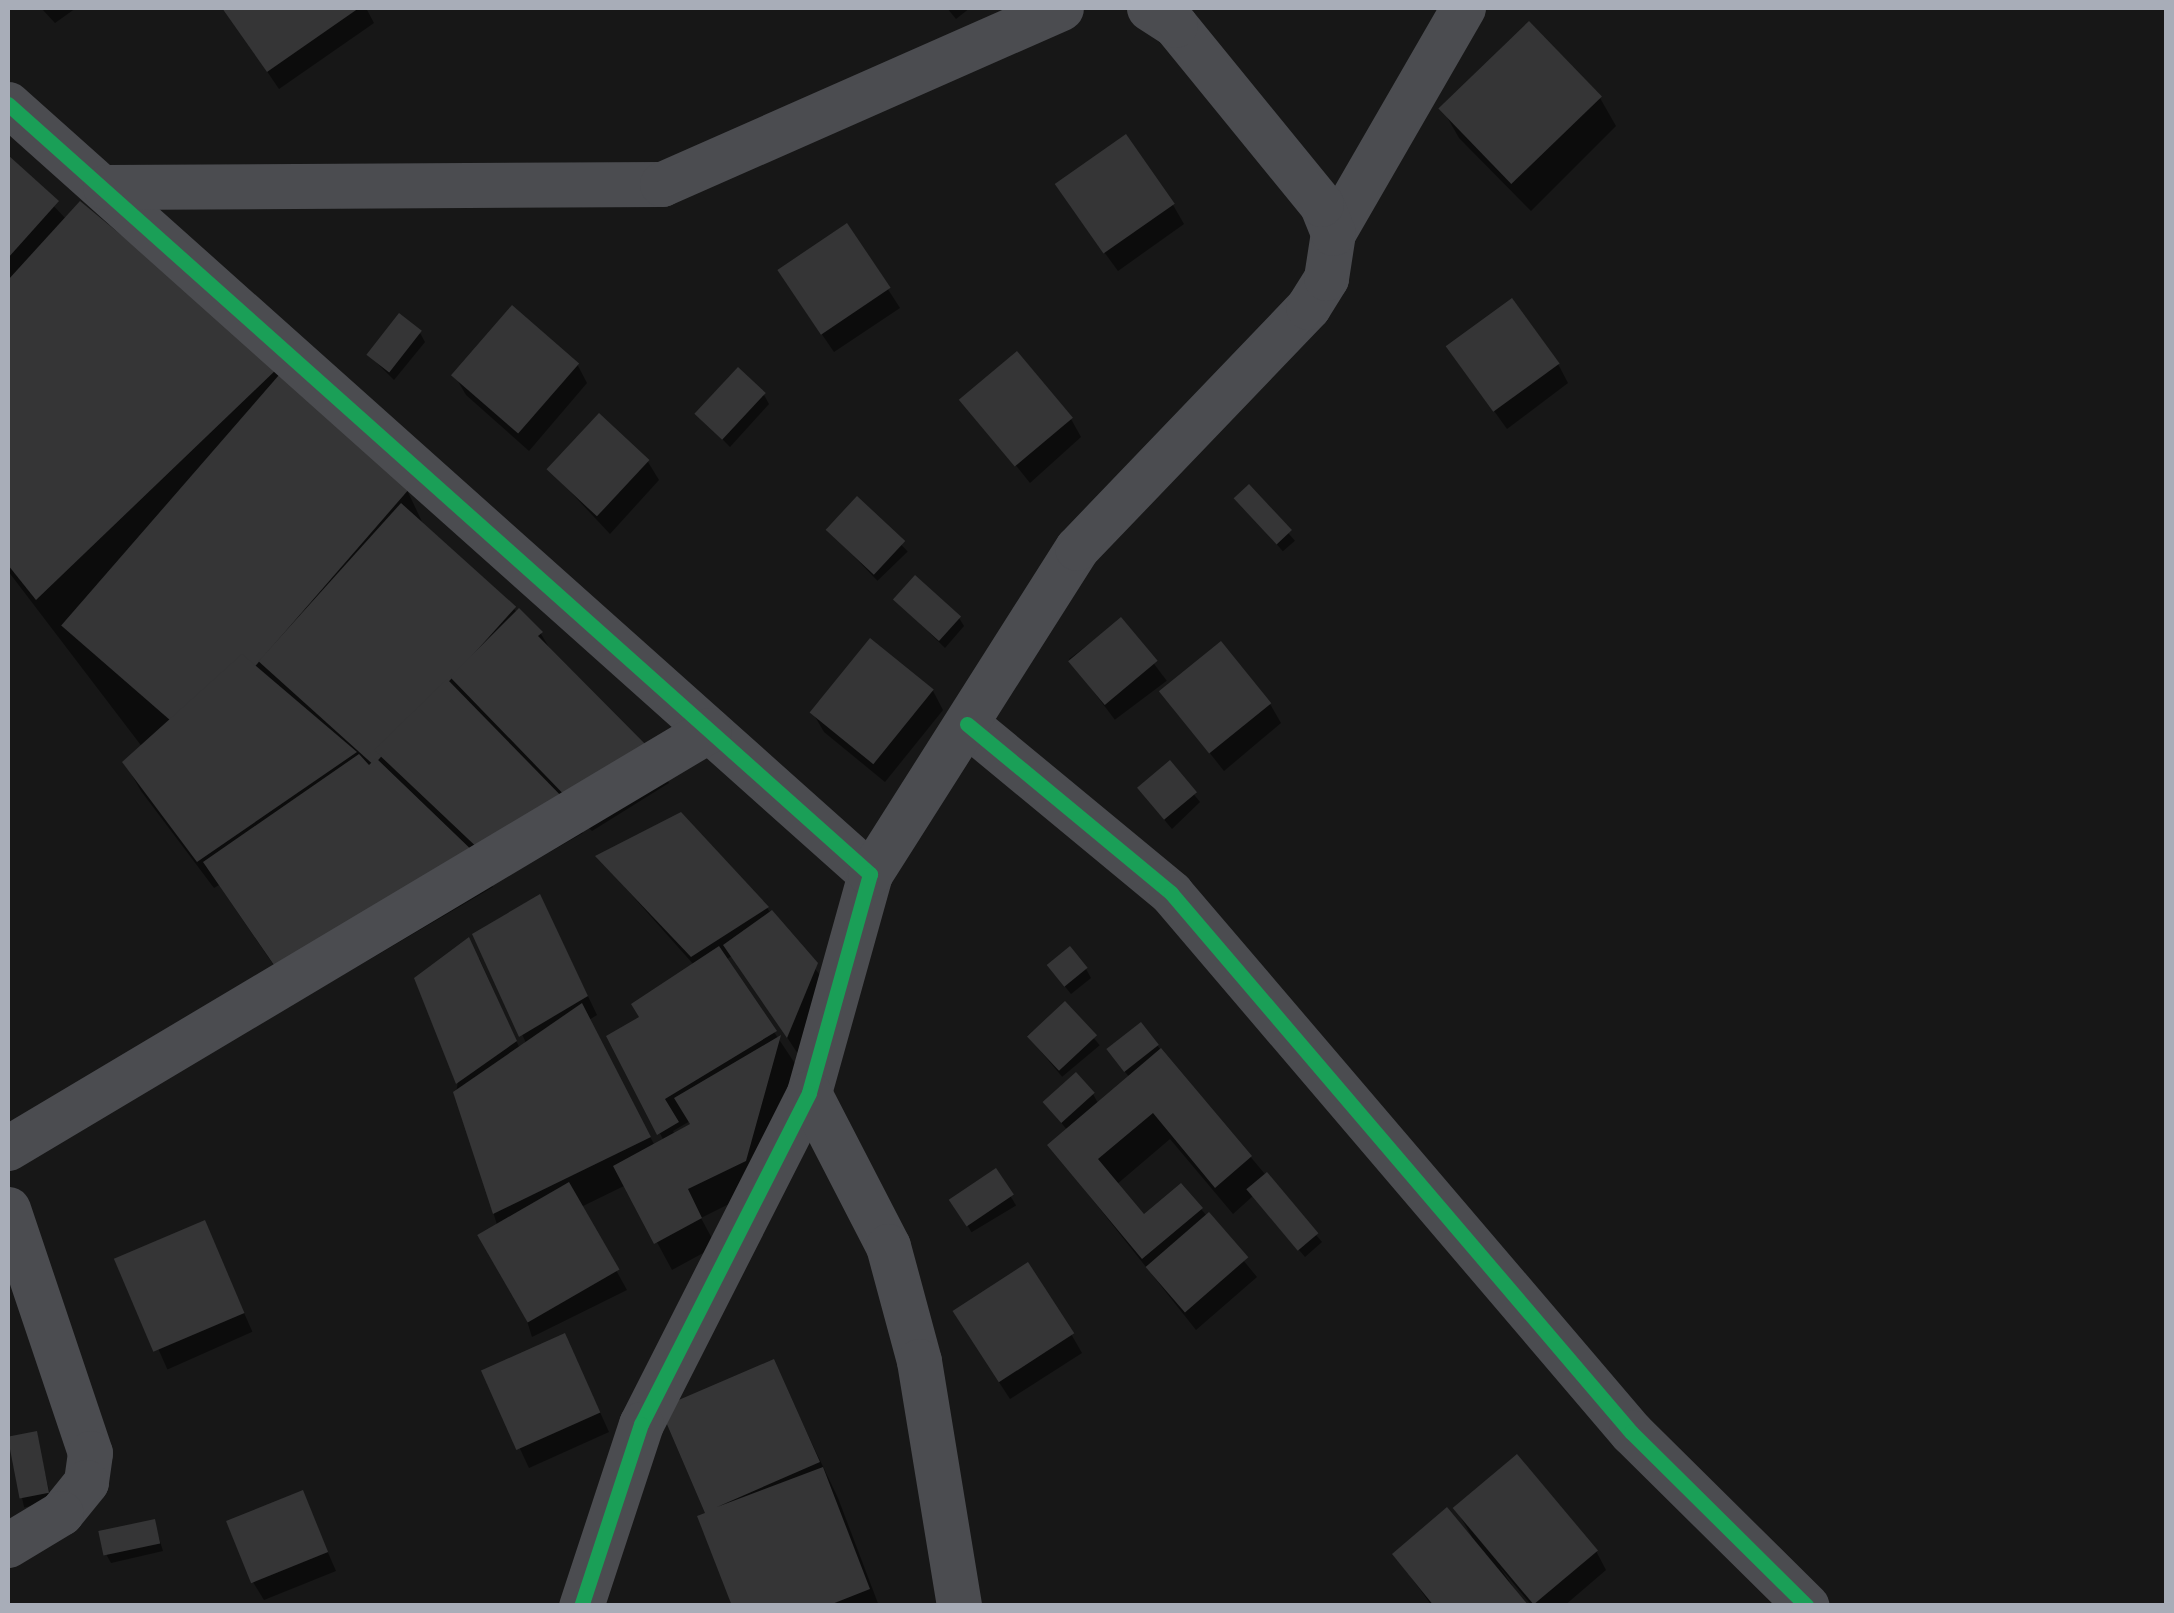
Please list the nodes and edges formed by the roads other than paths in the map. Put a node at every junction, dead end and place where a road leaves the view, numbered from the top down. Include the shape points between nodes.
1 (1061, 8) edge
2 (1150, 8) edge
3 (1463, 8) edge
4 (8, 104) edge
5 (106, 188) junction
6 (1333, 234) junction
7 (967, 724) junction
8 (710, 730) junction
9 (870, 874) junction
10 (809, 1093) junction
11 (8, 1148) edge
12 (8, 1208) edge
13 (8, 1545) edge
14 (581, 1606) edge
15 (959, 1606) edge
16 (1807, 1606) edge

1 - 5 street via 662,184
2 - 6 street via 1175,25 1321,204
3 - 6 street
4 - 5 street
5 - 8 street
6 - 7 street via 1326,278 1308,307 1077,548
7 - 9 street
7 - 16 street via 1171,893 1632,1432
8 - 9 street
8 - 11 street
9 - 10 street
10 - 14 street via 641,1424
10 - 15 street via 888,1246 919,1361
12 - 13 street via 90,1453 86,1482 61,1513

